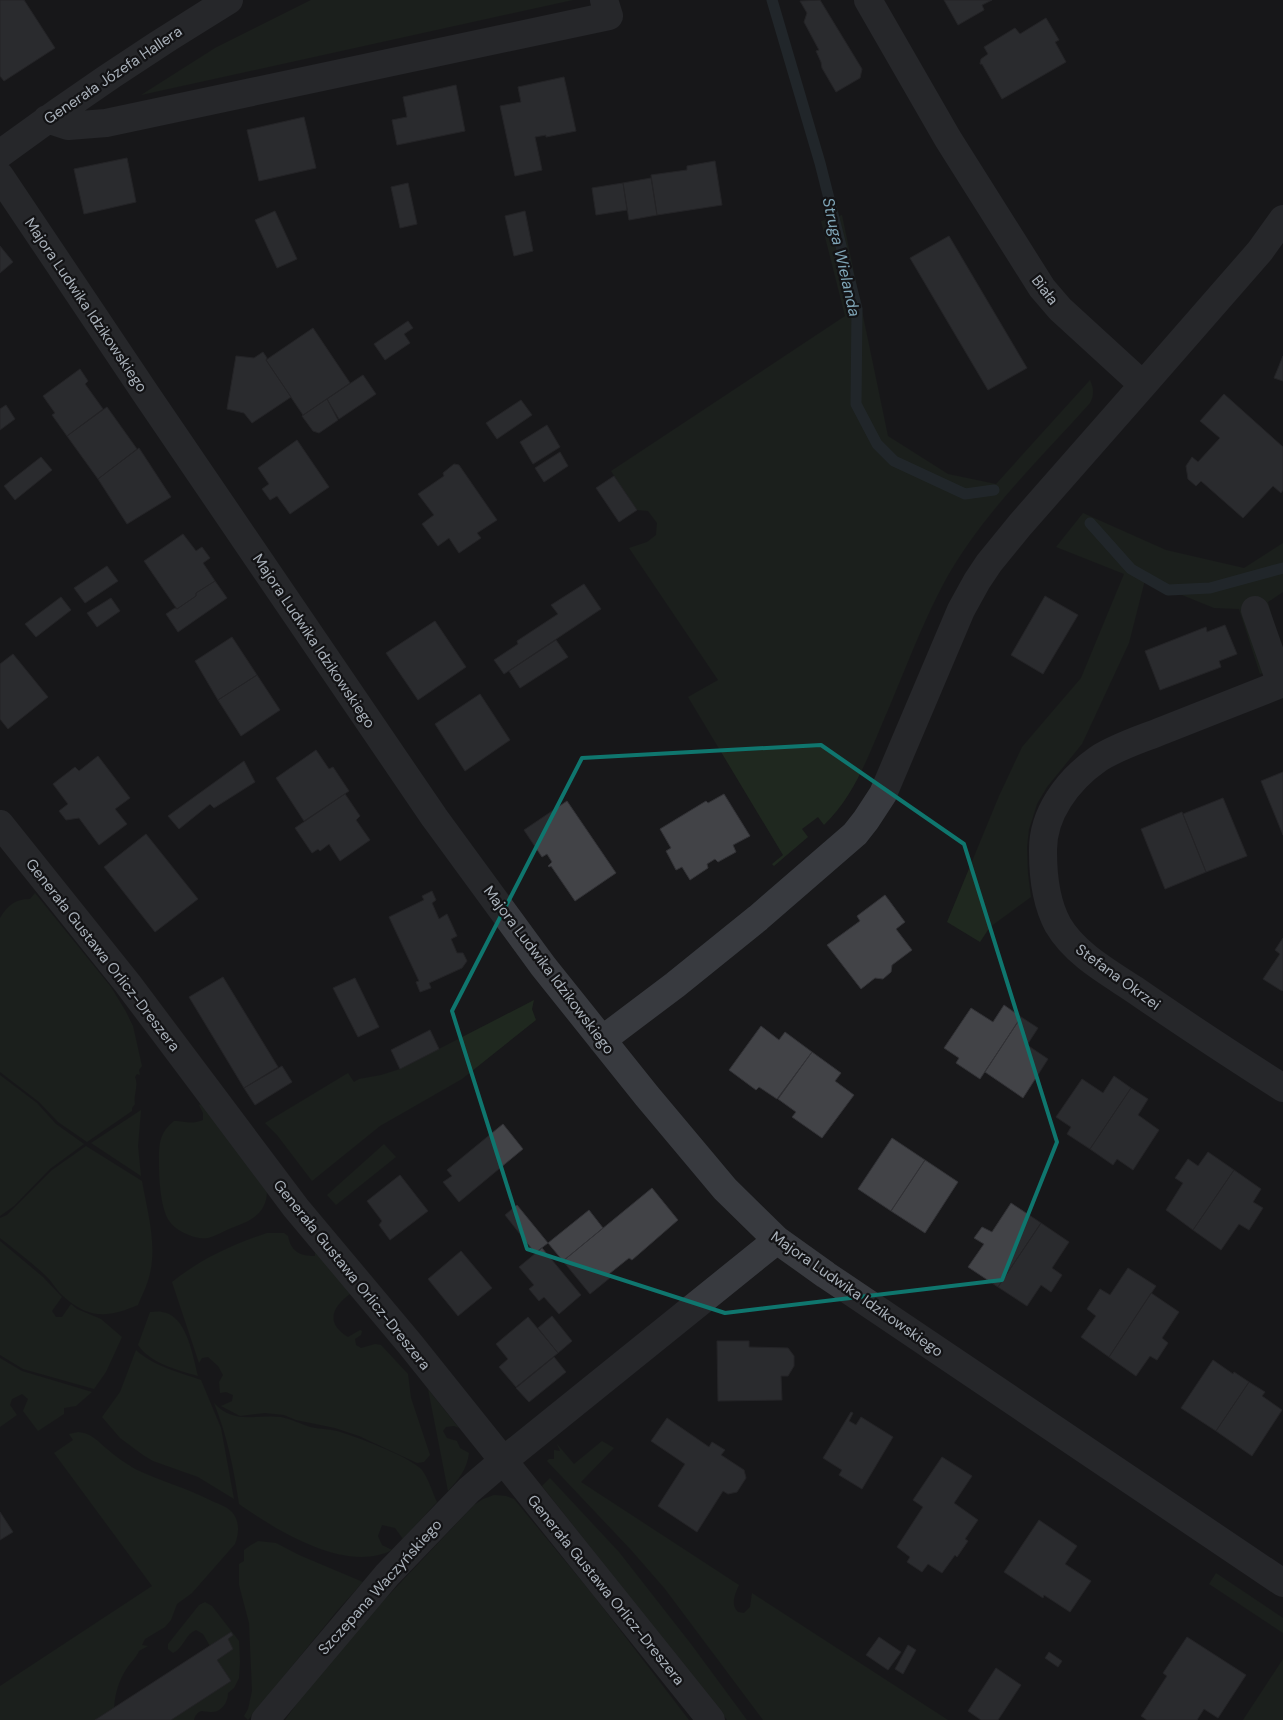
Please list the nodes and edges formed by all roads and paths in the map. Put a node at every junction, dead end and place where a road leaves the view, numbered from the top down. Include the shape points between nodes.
1 (229, 0) edge
2 (604, 0) edge
3 (868, 0) edge
4 (47, 119) junction
5 (0, 154) edge
6 (0, 176) edge
7 (1283, 220) edge
8 (1271, 255) edge
9 (1143, 385) junction
10 (1256, 610) dead end
11 (1282, 683) edge
12 (0, 824) edge
13 (602, 1040) junction
14 (1283, 1088) edge
15 (777, 1240) junction
16 (502, 1461) junction
17 (1283, 1583) edge
18 (265, 1720) edge
19 (711, 1720) edge

1 - 4 street, Generała Józefa Hallera
2 - 4 street via 609,16 106,124 68,126
3 - 9 street, Biała via 948,139 1042,288 1060,309
4 - 5 street, Generała Józefa Hallera
6 - 13 street, Majora Ludwika Idzikowskiego via 434,817 543,966
7 - 8 street
8 - 9 street
9 - 13 street via 1020,525 977,581 958,617 886,787 861,827 758,918
10 - 11 street
11 - 14 street, Stefana Okrzei via 1124,746 1097,760 1063,792 1050,814 1043,843 1049,905 1074,946 1162,1009
12 - 16 street, Generała Gustawa Orlicz-Dreszera via 128,984 296,1208 410,1344
13 - 15 street, Majora Ludwika Idzikowskiego via 712,1175
15 - 16 street, Szczepana Waczyńskiego
15 - 17 street, Majora Ludwika Idzikowskiego
16 - 18 street, Szczepana Waczyńskiego via 469,1490 387,1575
16 - 19 street, Generała Gustawa Orlicz-Dreszera

